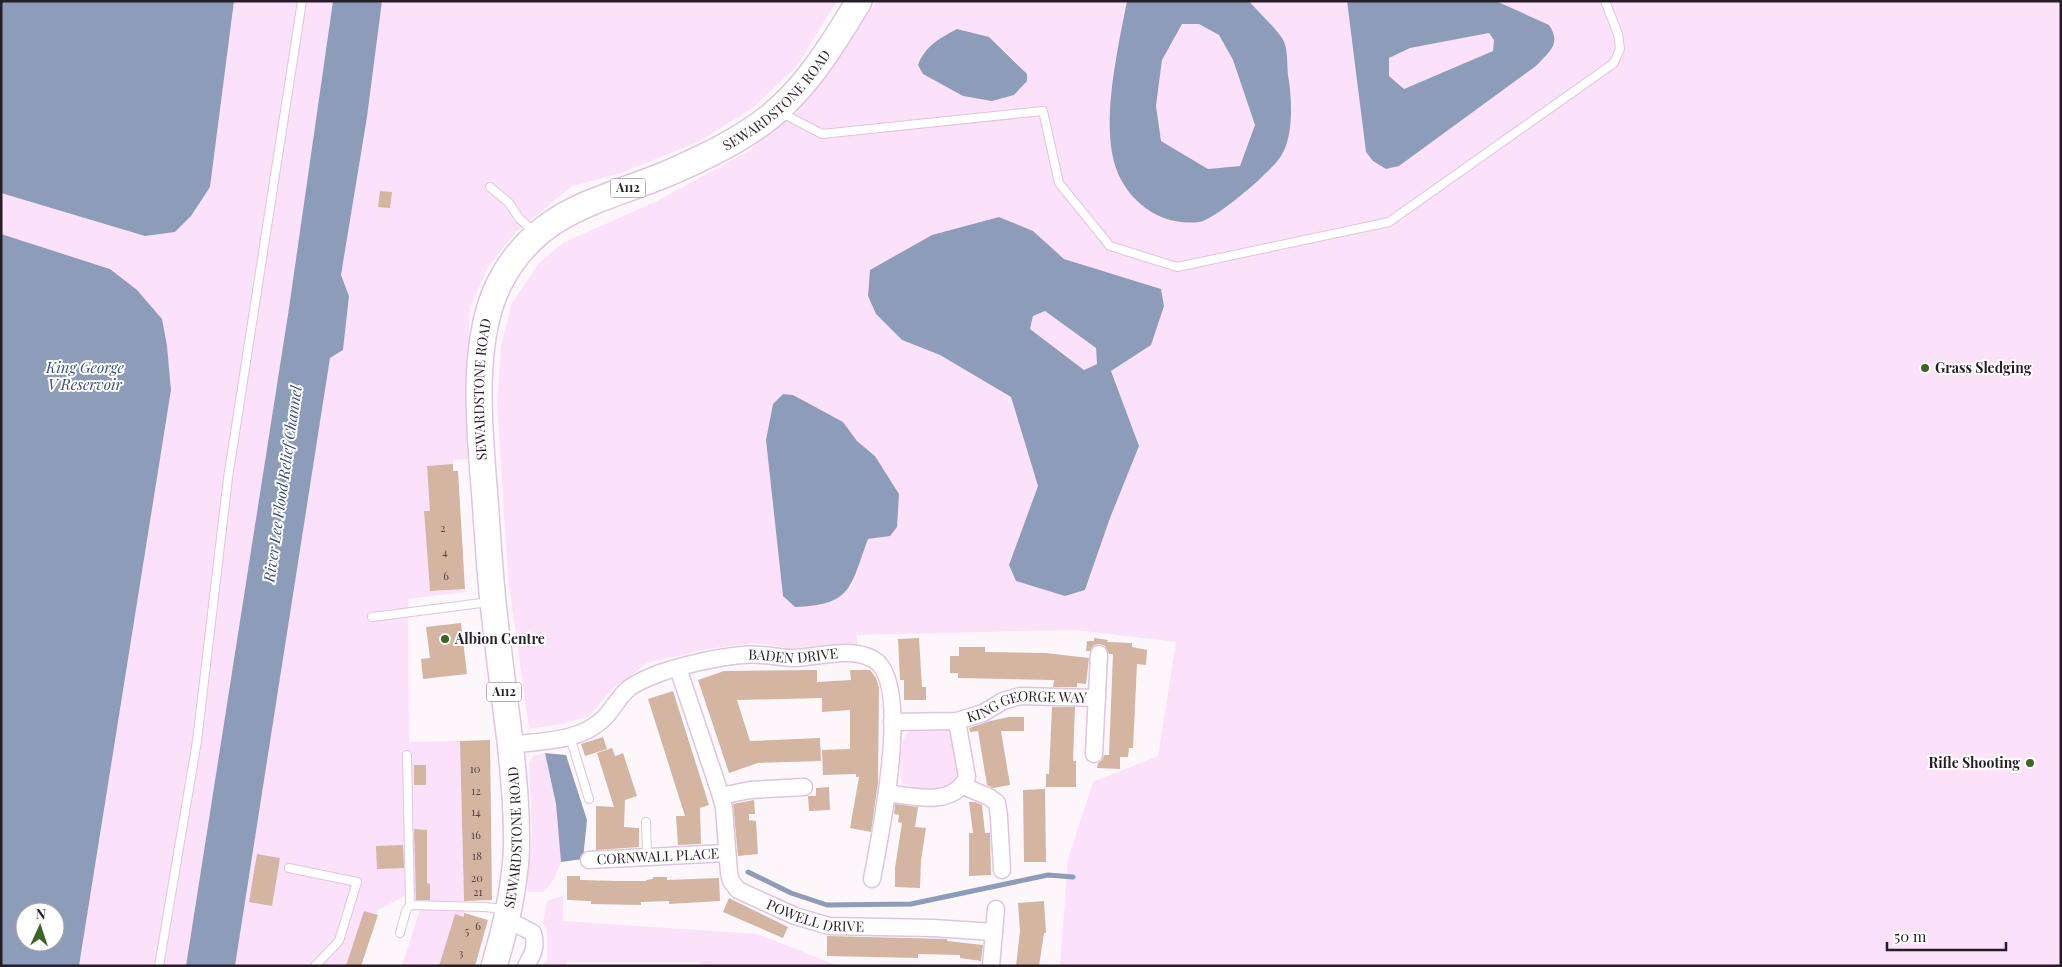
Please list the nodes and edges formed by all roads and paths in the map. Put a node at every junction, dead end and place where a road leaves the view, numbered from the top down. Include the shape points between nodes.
1 (302, 1) edge
2 (859, 1) edge
3 (1605, 1) edge
4 (778, 111) junction
5 (490, 187) dead end
6 (536, 234) junction
7 (493, 602) junction
8 (372, 617) dead end
9 (1099, 654) dead end
10 (678, 668) junction
11 (1097, 698) junction
12 (957, 721) junction
13 (892, 722) junction
14 (570, 737) junction
15 (510, 745) junction
16 (1094, 754) dead end
17 (407, 755) dead end
18 (963, 786) junction
19 (804, 787) dead end
20 (887, 792) junction
21 (721, 796) junction
22 (589, 798) dead end
23 (646, 822) dead end
24 (726, 853) junction
25 (647, 857) junction
26 (590, 860) dead end
27 (289, 868) dead end
28 (1002, 870) dead end
29 (872, 879) dead end
30 (410, 905) junction
31 (996, 910) dead end
32 (508, 916) junction
33 (994, 932) junction
34 (400, 933) dead end
35 (159, 966) edge
36 (316, 966) edge
37 (494, 966) edge
38 (526, 966) edge
39 (991, 966) edge

1 - 35 lane via 228,478 197,741
2 - 4 main road, SEWARDSTONE ROAD / A112 via 798,91
3 - 4 lane via 1619,42 1620,49 1614,63 1389,222 1178,267 1110,246 1059,183 1043,111 822,134
4 - 6 main road, SEWARDSTONE ROAD / A112 via 748,133 707,156 577,208
5 - 6 lane
6 - 7 main road, SEWARDSTONE ROAD / A112 via 499,283 489,308 482,342 482,462
7 - 8 lane
7 - 15 main road, SEWARDSTONE ROAD / A112
9 - 11 street, KING GEORGE WAY
10 - 13 street, BADEN DRIVE via 743,654 792,658 854,653 874,660 883,668 889,681
10 - 14 street, BADEN DRIVE via 650,676 627,689 603,719 592,728
10 - 21 street, POWELL DRIVE
11 - 12 street, KING GEORGE WAY via 1020,696
11 - 16 street, KING GEORGE WAY
12 - 13 street, KING GEORGE WAY
12 - 18 street, KING GEORGE WAY via 967,778
13 - 20 street, BADEN DRIVE via 892,759
14 - 15 street, BADEN DRIVE
14 - 22 lane
15 - 32 main road, SEWARDSTONE ROAD / A112 via 516,799 516,857
17 - 30 lane
18 - 20 street via 943,797
18 - 28 street via 996,803
19 - 21 street via 750,790
20 - 29 street, BADEN DRIVE
21 - 24 street, POWELL DRIVE
23 - 25 lane
24 - 25 street, CORNWALL PLACE
24 - 33 street, POWELL DRIVE via 731,881 738,890 795,916 829,926
25 - 26 street, CORNWALL PLACE
27 - 36 lane via 357,882 339,941
30 - 32 lane via 484,907
30 - 34 lane
31 - 33 street
32 - 37 main road, SEWARDSTONE ROAD / A112
32 - 38 street via 533,933 534,952
33 - 39 street

